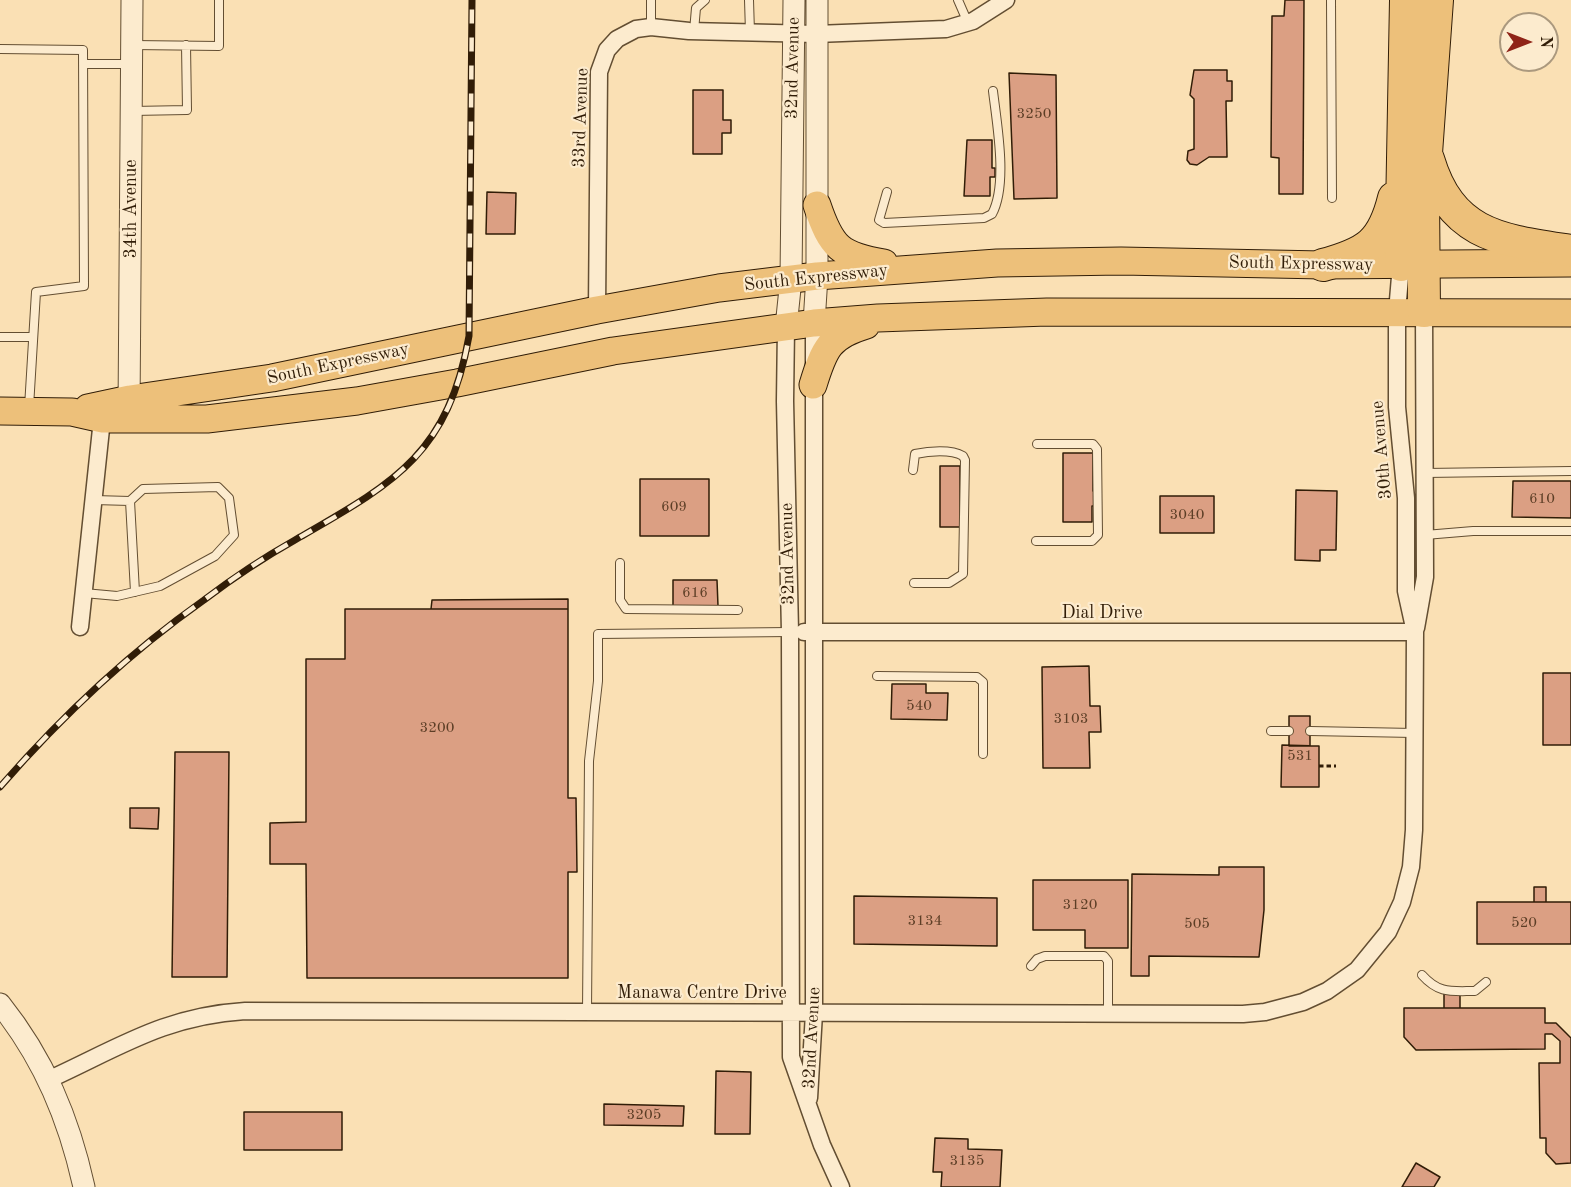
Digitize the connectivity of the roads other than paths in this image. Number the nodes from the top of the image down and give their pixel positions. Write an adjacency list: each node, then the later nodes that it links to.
1 (132, 0): 22 (street, 34th Avenue)
2 (219, 0): 20 (lane)
3 (651, 0): 15 (lane)
4 (705, 0): 13 (lane)
5 (749, 0): 17 (lane)
6 (794, 0): 18 (street, 32nd Avenue)
7 (817, 0): 19 (street, 32nd Avenue)
8 (958, 0): 14 (lane)
9 (1006, 0): 14 (street, 33rd Avenue)
10 (1331, 0): 28 (lane)
11 (1406, 0): 26 (highway)
12 (1437, 0): 26 (highway)
13 (696, 4): 16 (lane)
14 (968, 23): 19 (street, 33rd Avenue)
15 (651, 27): 16 (street, 33rd Avenue); 37 (street, 33rd Avenue)
16 (694, 31): 17 (street, 33rd Avenue)
17 (750, 32): 18 (street, 33rd Avenue)
18 (793, 32): 19 (street, 33rd Avenue); 36 (street, 32nd Avenue)
19 (816, 34): 29 (street, 32nd Avenue)
20 (186, 45): 22 (lane); 25 (lane)
21 (0, 49): 23 (lane)
22 (132, 54): 23 (lane); 25 (street, 34th Avenue)
23 (83, 64): 44 (lane)
24 (993, 91): 27 (lane)
25 (132, 111): 46 (street, 34th Avenue)
26 (1413, 145): 30 (highway); 32 (highway); 33 (highway)
27 (887, 192)
28 (1332, 198)
29 (817, 205): 34 (main road); 35 (street, 32nd Avenue)
30 (1571, 252)
31 (1571, 263): 32 (main road, South Expressway)
32 (1412, 265): 33 (main road, South Expressway); 38 (highway)
33 (1323, 266): 34 (main road, South Expressway)
34 (921, 268): 35 (main road, South Expressway)
35 (817, 276): 36 (main road, South Expressway); 41 (street, 32nd Avenue)
36 (790, 279): 37 (main road, South Expressway); 42 (street, 32nd Avenue)
37 (597, 310): 46 (main road, South Expressway)
38 (1410, 311): 39 (main road, South Expressway); 40 (main road, South Expressway); 52 (street, 30th Avenue); 66 (street, 30th Avenue)
39 (1571, 312)
40 (896, 317): 41 (main road, South Expressway); 45 (main road)
41 (814, 323): 42 (main road, South Expressway); 45 (street, 32nd Avenue)
42 (786, 327): 46 (main road, South Expressway); 64 (street, 32nd Avenue)
43 (0, 337): 44 (lane)
44 (33, 337): 48 (lane)
45 (813, 385): 65 (street, 32nd Avenue)
46 (116, 410): 48 (main road, South Expressway); 53 (street)
47 (0, 411): 48 (main road, South Expressway)
48 (28, 411)
49 (1037, 444): 57 (lane)
50 (913, 470): 59 (lane)
51 (1571, 471): 52 (lane)
52 (1425, 473): 56 (street, 30th Avenue)
53 (94, 500): 54 (lane); 61 (street)
54 (130, 501): 60 (lane); 60 (lane)
55 (1571, 531): 56 (lane)
56 (1425, 535): 66 (street, 30th Avenue)
57 (1036, 541)
58 (620, 563): 62 (lane)
59 (914, 584)
60 (135, 592): 61 (lane)
61 (84, 593): 63 (street)
62 (738, 610)
63 (80, 627)
64 (790, 632): 65 (street, Dial Drive); 78 (lane); 80 (street, 32nd Avenue)
65 (814, 632): 66 (street, Dial Drive); 81 (street, 32nd Avenue)
66 (1415, 632): 71 (street, 30th Avenue)
67 (877, 676): 72 (lane)
68 (1271, 731): 69 (lane)
69 (1290, 731)
70 (1310, 732): 71 (lane)
71 (1414, 733): 74 (street, 30th Avenue)
72 (983, 754)
73 (1031, 966): 79 (lane)
74 (1358, 970): 79 (street, Manawa Centre Drive)
75 (1422, 975): 76 (lane)
76 (1486, 982)
77 (0, 1004): 82 (street)
78 (587, 1012): 80 (street, Manawa Centre Drive); 82 (street, Manawa Centre Drive)
79 (1108, 1012): 81 (street, Manawa Centre Drive)
80 (791, 1013): 81 (street, Manawa Centre Drive); 83 (street, 32nd Avenue)
81 (814, 1013): 83 (street, 32nd Avenue)
82 (50, 1079): 84 (street)
83 (809, 1105): 85 (street, 32nd Avenue)
84 (84, 1187)
85 (841, 1187)

